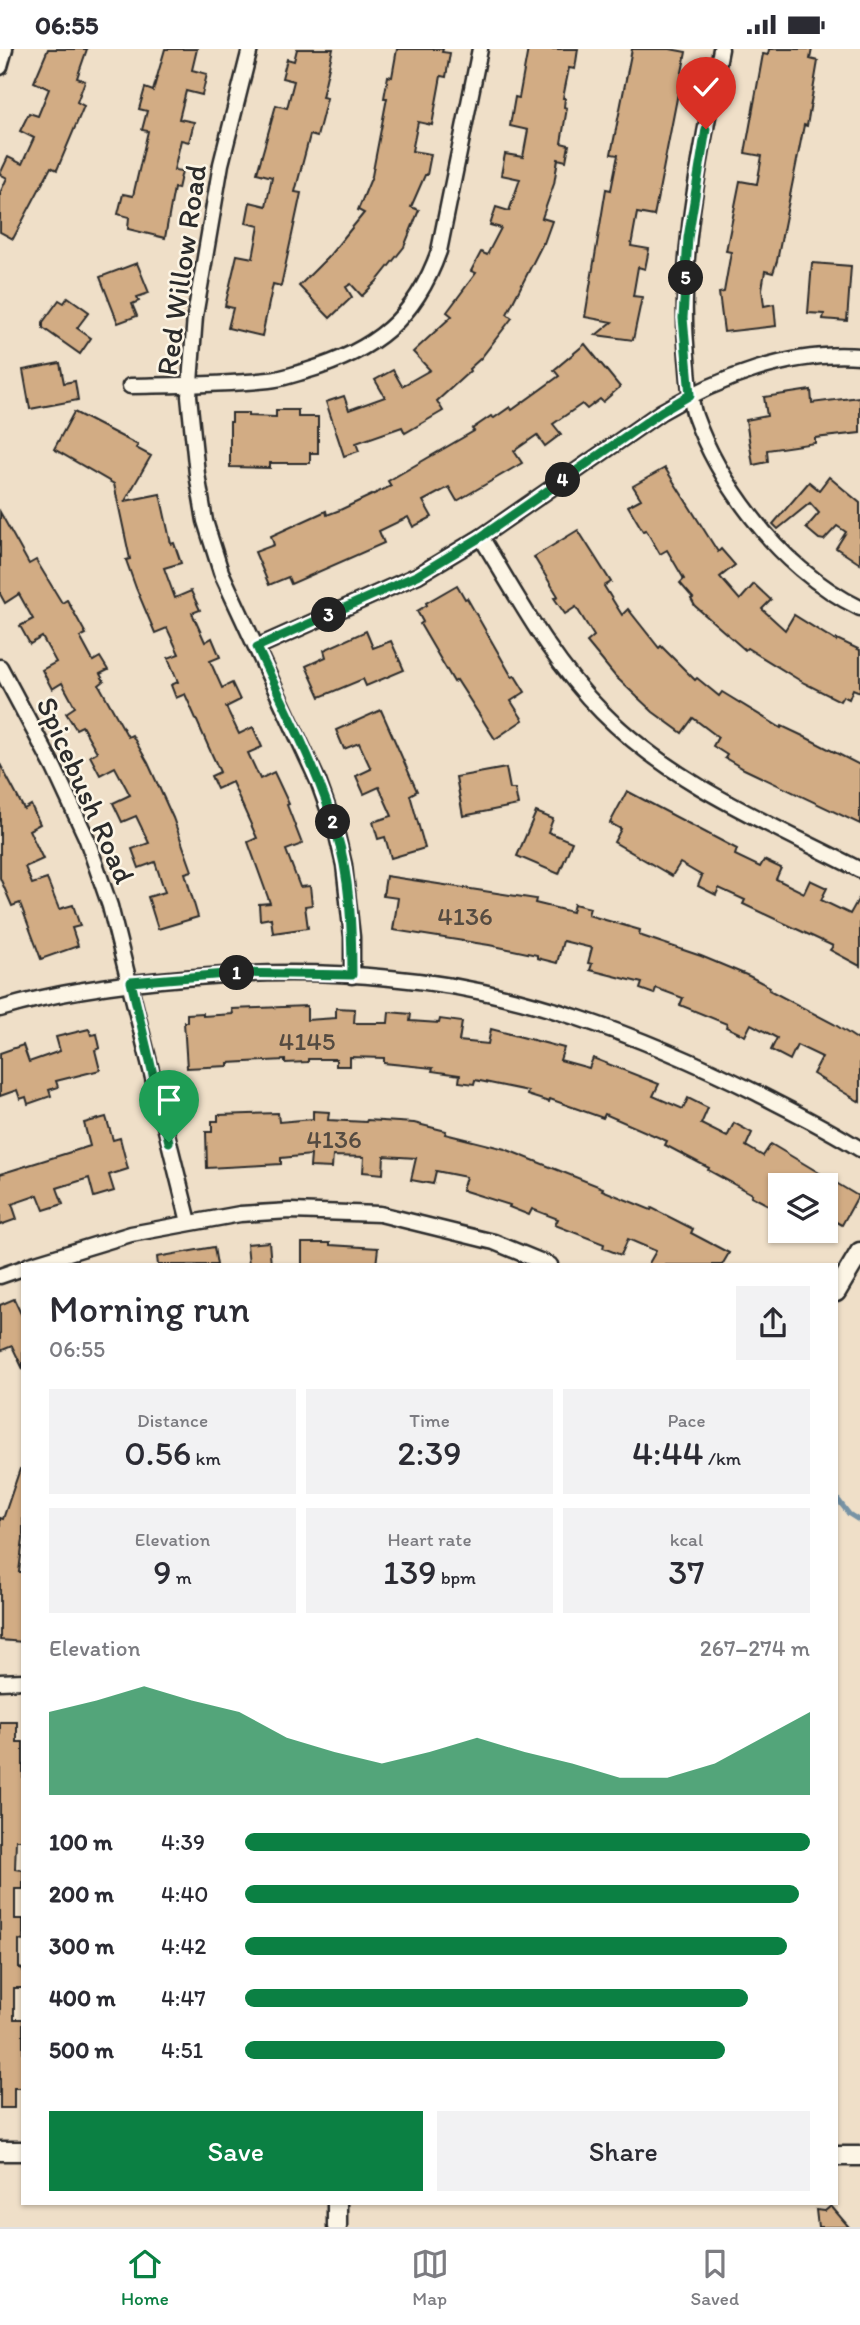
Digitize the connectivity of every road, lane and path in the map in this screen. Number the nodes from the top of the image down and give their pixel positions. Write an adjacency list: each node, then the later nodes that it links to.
1 (5, 49): 5 (street)
2 (250, 49): 7 (street, Red Willow Road)
3 (480, 49): 7 (street)
4 (721, 49): 9 (street)
5 (0, 67)
6 (860, 356): 9 (street)
7 (190, 384): 8 (street); 12 (street, Red Willow Road)
8 (130, 386)
9 (690, 395): 10 (street); 11 (street)
10 (481, 537): 12 (street); 14 (street)
11 (860, 608)
12 (257, 647): 15 (street, Red Willow Road)
13 (0, 667): 16 (street, Spicebush Road)
14 (860, 870)
15 (352, 975): 16 (street); 18 (street)
16 (131, 982): 17 (street); 19 (street, Spicebush Road)
17 (0, 1009)
18 (860, 1149)
19 (189, 1222): 21 (street); 22 (street)
20 (860, 1252): 25 (street)
21 (36, 1263)
22 (545, 1263)
23 (21, 1269): 24 (street)
24 (0, 1276)
25 (838, 1289)
26 (21, 1681): 27 (street)
27 (0, 1682)
28 (0, 2151): 29 (street)
29 (21, 2151)
30 (838, 2156): 31 (street)
31 (860, 2156)
32 (337, 2205): 33 (street)
33 (337, 2227)

